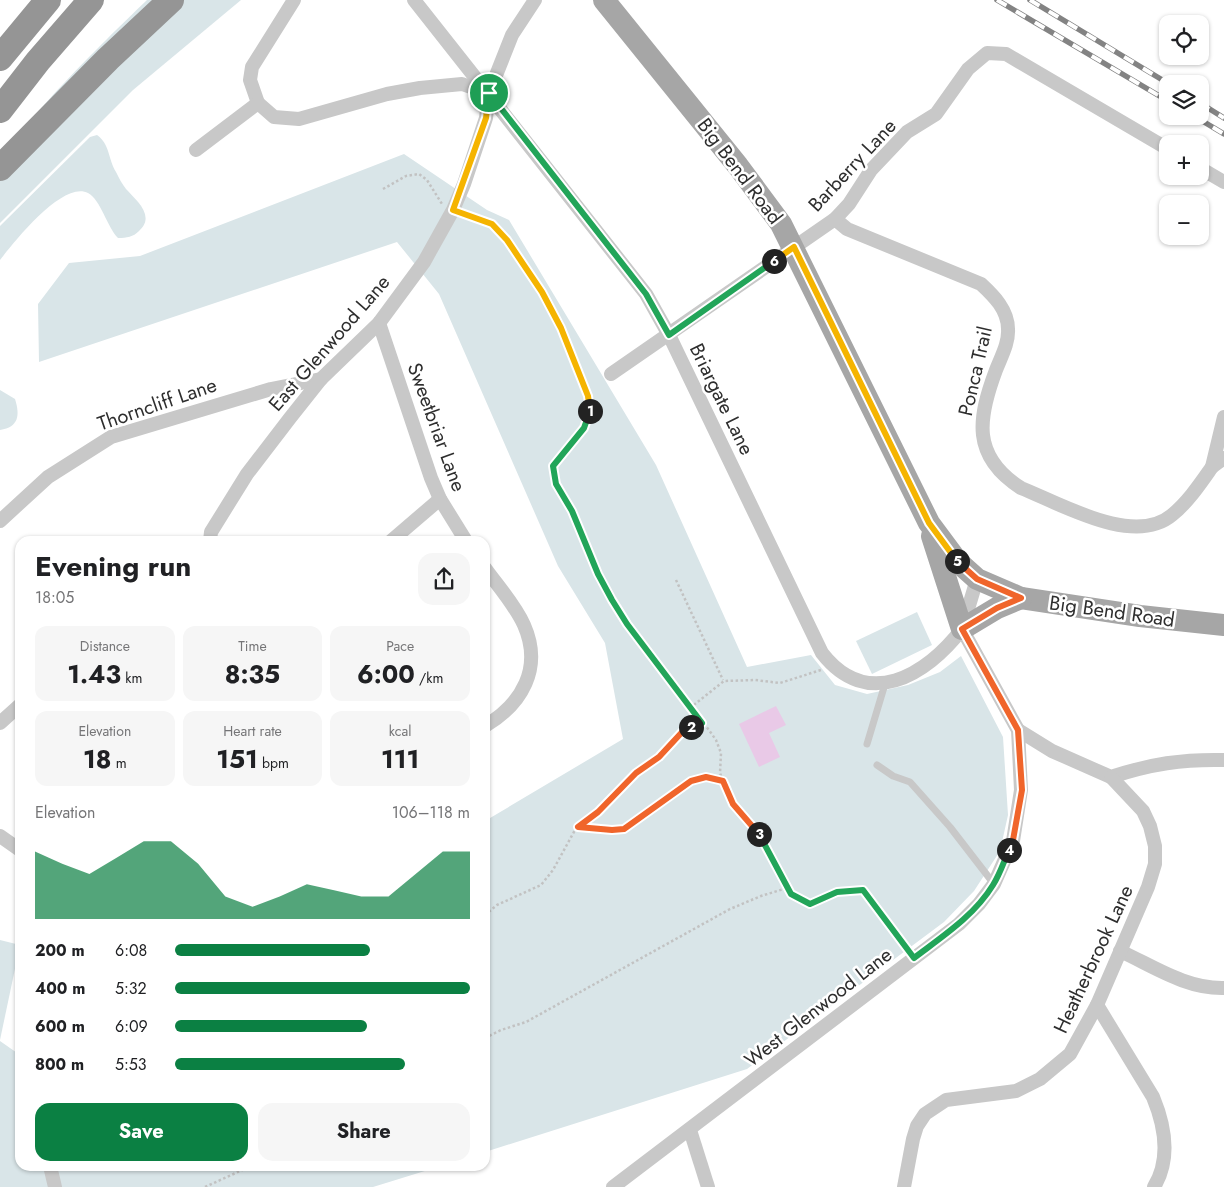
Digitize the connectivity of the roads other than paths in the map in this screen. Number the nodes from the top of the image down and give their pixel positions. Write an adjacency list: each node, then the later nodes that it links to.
1 (48, 0): 8 (highway)
2 (91, 0): 11 (highway)
3 (171, 0): 14 (highway)
4 (294, 0): 10 (street)
5 (414, 0): 9 (street, Briargate Lane)
6 (535, 0): 9 (street, East Glenwood Lane)
7 (604, 0): 18 (main road, Big Bend Road)
8 (0, 58)
9 (489, 93): 10 (street); 19 (street, East Glenwood Lane); 20 (street, Briargate Lane)
10 (258, 103): 13 (street)
11 (0, 110)
12 (1159, 144): 17 (street, Barberry Lane)
13 (196, 150)
14 (0, 168)
15 (1209, 173): 16 (street)
16 (1224, 182)
17 (835, 219): 18 (street, Barberry Lane); 25 (street, Ponca Trail)
18 (794, 247): 20 (street, Barberry Lane); 28 (main road, Big Bend Road)
19 (379, 323): 22 (street, East Glenwood Lane); 26 (street, Sweetbriar Lane)
20 (669, 335): 21 (street, Barberry Lane); 37 (street, Briargate Lane)
21 (611, 374)
22 (321, 379): 27 (street, Thorncliff Lane); 29 (street, East Glenwood Lane)
23 (1224, 417): 25 (street, Ponca Trail)
24 (1224, 458): 25 (street, Ponca Trail)
25 (1212, 467)
26 (440, 499): 30 (street); 31 (street, Sweetbriar Lane)
27 (0, 521)
28 (929, 523): 33 (main road, Big Bend Road); 36 (main road)
29 (208, 536)
30 (397, 536)
31 (463, 536)
32 (490, 575): 40 (street)
33 (977, 579): 34 (main road, Big Bend Road); 36 (street)
34 (1021, 598): 35 (main road, Big Bend Road); 36 (main road)
35 (1224, 625)
36 (962, 629): 37 (street, Briargate Lane); 41 (street, West Glenwood Lane)
37 (885, 684): 42 (lane)
38 (15, 710): 39 (street)
39 (0, 723)
40 (490, 723)
41 (1018, 730): 45 (street); 48 (street, West Glenwood Lane)
42 (867, 744)
43 (1224, 760): 45 (street)
44 (876, 765): 48 (lane)
45 (1111, 777): 50 (street, Heatherbrook Lane)
46 (0, 836): 47 (street)
47 (15, 846)
48 (994, 884): 51 (street, West Glenwood Lane)
49 (863, 890): 51 (lane)
50 (1120, 951): 52 (street); 53 (street, Heatherbrook Lane)
51 (914, 958): 54 (street, West Glenwood Lane)
52 (1224, 988)
53 (1097, 1005): 59 (street, Heatherbrook Lane); 60 (street)
54 (690, 1130): 57 (street, West Glenwood Lane); 58 (street)
55 (51, 1171): 56 (street)
56 (55, 1187)
57 (614, 1187)
58 (708, 1187)
59 (904, 1187)
60 (1154, 1187)

